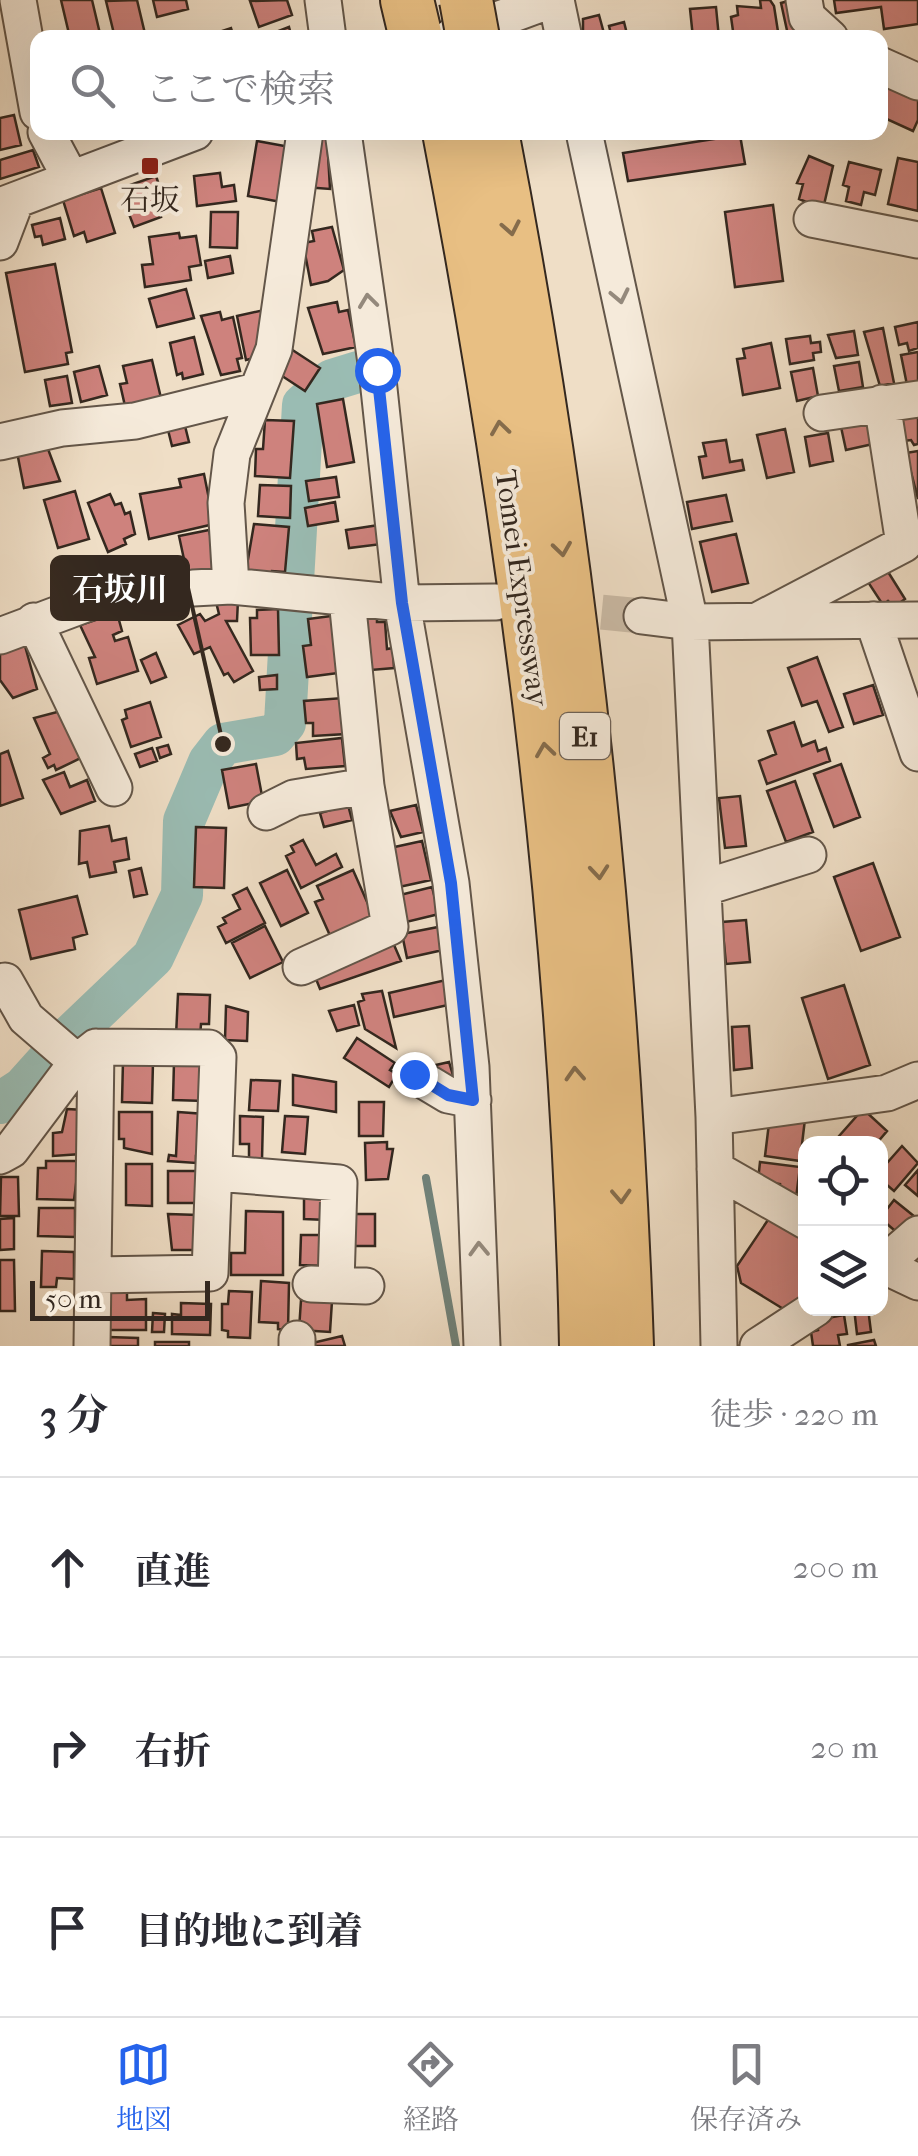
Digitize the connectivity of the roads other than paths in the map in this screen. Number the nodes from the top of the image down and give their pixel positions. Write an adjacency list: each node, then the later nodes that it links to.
1 (322, 0): 8 (street)
2 (407, 0): 9 (highway)
3 (423, 0): 10 (highway)
4 (466, 0): 11 (highway, bridge)
5 (553, 0): 12 (street); 13 (street)
6 (804, 0): 14 (street)
7 (18, 14): 16 (street)
8 (327, 30)
9 (414, 30)
10 (429, 30)
11 (472, 30)
12 (472, 30)
13 (562, 30)
14 (821, 30)
15 (888, 69): 17 (street)
16 (30, 73)
17 (918, 82)
18 (50, 140): 25 (street)
19 (173, 140): 25 (street)
20 (303, 140): 30 (street)
21 (344, 140): 41 (street, one-way to 21)
22 (454, 140): 75 (highway, Tomei Expressway / E1, one-way to 22)
23 (454, 140): 76 (highway, Tomei Expressway / E1, one-way to 76)
24 (586, 140): 47 (street, one-way to 47)
25 (70, 177): 26 (street)
26 (8, 203): 29 (street)
27 (812, 219): 28 (street)
28 (918, 240)
29 (0, 242)
30 (256, 390): 33 (street); 36 (street)
31 (918, 399): 32 (street)
32 (882, 404): 34 (street); 37 (street)
33 (196, 405): 35 (street); 36 (street)
34 (822, 413)
35 (0, 442)
36 (234, 449): 38 (street)
37 (911, 542): 44 (street)
38 (230, 586): 39 (street); 43 (street)
39 (347, 599): 41 (street); 50 (street)
40 (496, 602): 41 (street)
41 (402, 603): 60 (street)
42 (642, 616): 47 (street)
43 (34, 620): 48 (street); 51 (street)
44 (758, 620): 45 (street); 47 (street)
45 (873, 620): 46 (street); 49 (street)
46 (918, 620)
47 (690, 622): 54 (street)
48 (0, 636)
49 (918, 753)
50 (366, 786): 52 (street); 55 (street)
51 (114, 788)
52 (266, 812)
53 (808, 854): 54 (street)
54 (703, 888): 61 (street)
55 (301, 966)
56 (2, 981): 57 (street)
57 (82, 1057): 62 (street); 64 (street); 69 (street)
58 (414, 1074): 60 (street)
59 (918, 1080): 61 (street)
60 (473, 1100): 74 (street, one-way to 60)
61 (714, 1117): 63 (street)
62 (0, 1156)
63 (715, 1169): 65 (street); 77 (street)
64 (216, 1172): 69 (street); 71 (street)
65 (798, 1216)
66 (918, 1234): 67 (street)
67 (888, 1260)
68 (888, 1269): 70 (street)
69 (96, 1275): 73 (street)
70 (918, 1282)
71 (338, 1284)
72 (804, 1316): 78 (street)
73 (92, 1346)
74 (482, 1346)
75 (586, 1346)
76 (627, 1346)
77 (719, 1346)
78 (758, 1346)

